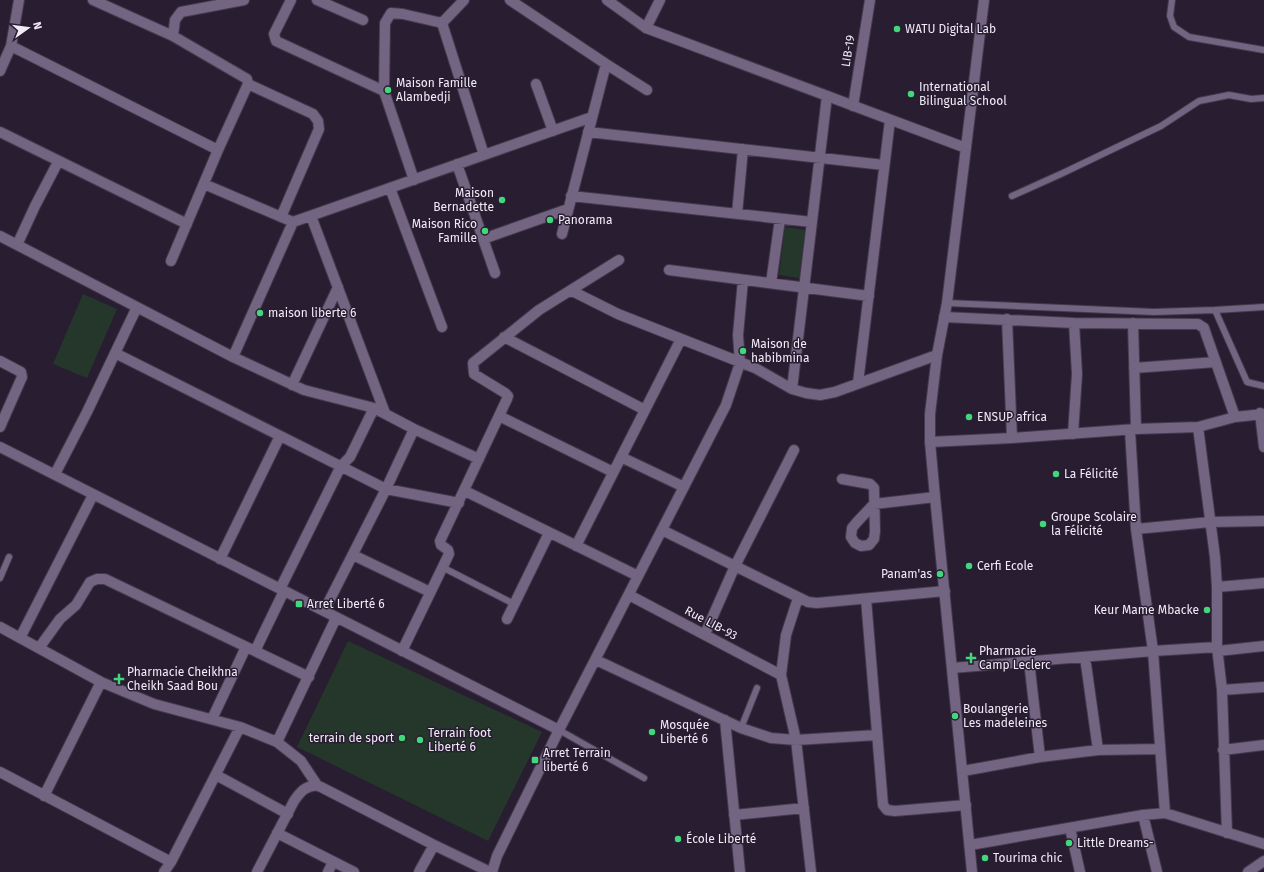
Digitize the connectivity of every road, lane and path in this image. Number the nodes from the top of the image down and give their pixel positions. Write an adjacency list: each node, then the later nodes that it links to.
1 (19, 0): 17 (street)
2 (93, 0): 16 (street)
3 (244, 0): 16 (street)
4 (291, 0): 24 (street)
5 (318, 0): 13 (street)
6 (510, 0): 19 (street)
7 (607, 0): 15 (street)
8 (660, 0): 15 (street)
9 (984, 0): 33 (street)
10 (1172, 0): 18 (lane)
11 (463, 1): 14 (street)
12 (866, 1): 27 (street, LIB-19)
13 (363, 20)
14 (442, 23): 24 (street); 36 (street)
15 (646, 28): 25 (street)
16 (173, 36): 21 (street)
17 (10, 46): 20 (street); 35 (street)
18 (1264, 50)
19 (606, 64): 23 (street); 28 (street)
20 (0, 71)
21 (248, 84): 35 (street); 49 (street)
22 (536, 84): 30 (street)
23 (647, 90)
24 (384, 91): 41 (street)
25 (827, 96): 27 (street); 37 (street)
26 (1264, 98): 45 (lane)
27 (853, 106): 29 (street)
28 (592, 117): 30 (street); 32 (street)
29 (890, 120): 33 (street); 40 (street)
30 (553, 131): 36 (street)
31 (0, 132): 38 (street)
32 (588, 132): 34 (street); 44 (street)
33 (966, 148): 68 (street)
34 (744, 149): 37 (street); 47 (street)
35 (218, 150): 42 (street)
36 (484, 155): 39 (street)
37 (820, 158): 40 (street); 52 (street)
38 (58, 162): 53 (street); 57 (street)
39 (457, 164): 41 (street); 56 (street)
40 (884, 165): 67 (street)
41 (414, 180): 43 (street)
42 (204, 184): 49 (street); 53 (street)
43 (390, 188): 48 (street); 76 (street)
44 (571, 196): 46 (street); 47 (street)
45 (1012, 196)
46 (568, 209): 54 (street); 56 (street)
47 (737, 214): 50 (street)
48 (311, 216): 51 (street); 64 (street)
49 (281, 217): 51 (street)
50 (780, 219): 52 (street); 63 (street)
51 (293, 222): 81 (street)
52 (812, 222): 65 (street)
53 (187, 224): 59 (street)
54 (562, 234)
55 (0, 236): 57 (street)
56 (483, 239): 61 (street)
57 (17, 244): 69 (street)
58 (619, 260): 66 (street)
59 (171, 261)
60 (669, 270): 62 (street)
61 (495, 274)
62 (744, 280): 63 (street); 84 (street)
63 (771, 283): 65 (street)
64 (338, 287): 87 (street); 92 (street)
65 (804, 288): 67 (street); 89 (street)
66 (572, 291): 77 (street); 78 (street)
67 (869, 296): 86 (street)
68 (947, 303): 71 (lane); 72 (street)
69 (137, 307): 79 (street); 81 (street)
70 (1264, 307): 71 (lane)
71 (1215, 310): 88 (lane)
72 (944, 317): 73 (street); 80 (street)
73 (1007, 319): 74 (street); 102 (street)
74 (1074, 323): 75 (street); 100 (street)
75 (1133, 323): 83 (street); 85 (street)
76 (442, 326)
77 (504, 337): 91 (street); 94 (street)
78 (681, 339): 84 (street); 91 (street)
79 (115, 353): 101 (street); 111 (street)
80 (937, 355): 86 (street); 103 (street)
81 (233, 357): 87 (street)
82 (0, 361): 97 (street)
83 (1216, 362): 85 (street); 95 (street)
84 (740, 363): 89 (street); 113 (street)
85 (1134, 368): 99 (street)
86 (858, 383): 89 (street)
87 (292, 385): 90 (street)
88 (1264, 386)
89 (792, 389)
90 (374, 408): 92 (street); 109 (street)
91 (645, 410): 107 (street)
92 (385, 413): 98 (street)
93 (1262, 413): 95 (street); 105 (street)
94 (499, 416): 108 (street); 110 (street)
95 (1235, 417): 96 (street)
96 (1198, 427): 99 (street); 120 (street)
97 (0, 428)
98 (414, 429): 108 (street); 114 (street)
99 (1133, 429): 100 (street); 121 (street)
100 (1073, 434): 102 (street)
101 (280, 436): 109 (street); 127 (street)
102 (1012, 438): 103 (street)
103 (930, 442): 117 (street)
104 (0, 447): 111 (street)
105 (1264, 447)
106 (794, 450): 128 (street)
107 (621, 457): 110 (street); 113 (street)
108 (479, 460): 115 (street)
109 (341, 466): 114 (street); 134 (street)
110 (614, 472): 124 (street)
111 (55, 474): 116 (street)
112 (842, 479): 117 (street)
113 (684, 486): 122 (street)
114 (386, 489): 118 (street); 125 (street)
115 (465, 491): 118 (street); 123 (street)
116 (93, 495): 127 (street); 146 (street)
117 (935, 497): 135 (street)
118 (459, 503): 129 (street)
119 (1264, 521): 120 (street)
120 (1210, 522): 121 (street); 133 (street)
121 (1136, 529): 152 (street)
122 (662, 530): 128 (street); 130 (street)
123 (549, 533): 124 (street); 140 (street)
124 (576, 546): 130 (street)
125 (353, 555): 136 (street); 141 (street)
126 (9, 557): 131 (lane)
127 (220, 559): 134 (street)
128 (735, 566): 138 (street); 145 (street)
129 (442, 567): 136 (street); 140 (lane)
130 (638, 576): 137 (street)
131 (0, 578)
132 (1264, 583): 133 (street)
133 (1217, 587): 150 (street)
134 (282, 590): 141 (street); 149 (street)
135 (945, 591): 139 (street); 156 (street)
136 (430, 592): 151 (street)
137 (629, 595): 145 (street, Rue LIB-93); 154 (street)
138 (798, 598): 139 (street); 157 (street)
139 (866, 599): 168 (street)
140 (514, 604): 143 (street)
141 (324, 611): 142 (street)
142 (336, 618): 151 (street); 158 (street)
143 (506, 620)
144 (0, 627): 146 (street)
145 (705, 634): 157 (street, Rue LIB-93)
146 (20, 638): 148 (street)
147 (1264, 646): 150 (street)
148 (39, 648): 149 (street); 159 (street)
149 (251, 649): 158 (street); 163 (street)
150 (1217, 649): 152 (street); 162 (street)
151 (402, 650): 167 (street)
152 (1153, 651): 153 (street); 172 (street)
153 (1085, 657): 155 (street); 173 (street)
154 (596, 660): 164 (street); 167 (street)
155 (1029, 661): 156 (street); 175 (street)
156 (952, 668): 176 (street)
157 (781, 675): 169 (street)
158 (309, 677): 170 (street)
159 (101, 682): 163 (street); 181 (street)
160 (1264, 686): 162 (street)
161 (757, 688): 166 (lane)
162 (1222, 690): 174 (street)
163 (212, 719): 165 (street)
164 (725, 720): 166 (street); 186 (street)
165 (240, 726): 170 (street); 178 (street)
166 (741, 728): 169 (street)
167 (559, 730): 179 (lane); 202 (street)
168 (877, 735): 169 (street); 182 (street)
169 (796, 740): 183 (street)
170 (277, 742): 180 (street)
171 (1264, 746): 174 (street)
172 (1160, 749): 173 (street); 184 (street)
173 (1098, 750): 175 (street)
174 (1223, 750): 190 (street)
175 (1040, 757): 176 (street)
176 (963, 771): 182 (street)
177 (0, 772): 181 (street)
178 (216, 775): 185 (street); 195 (street)
179 (644, 778)
180 (317, 785): 185 (street); 192 (street)
181 (44, 796): 195 (street)
182 (966, 805): 193 (street)
183 (804, 808): 186 (street); 204 (street)
184 (1165, 813): 187 (street); 190 (street)
185 (288, 814): 189 (street)
186 (734, 815): 203 (street)
187 (1143, 815): 188 (street); 207 (street)
188 (1070, 828): 193 (street); 206 (street)
189 (277, 833): 196 (street); 198 (street)
190 (1228, 833): 191 (street)
191 (1264, 844)
192 (434, 845): 201 (street); 202 (street)
193 (970, 845): 205 (street)
194 (1264, 861): 208 (street)
195 (171, 862): 197 (street)
196 (333, 862): 199 (street); 200 (street)
197 (164, 872)
198 (257, 872)
199 (328, 872)
200 (354, 872)
201 (419, 872)
202 (491, 872)
203 (740, 872)
204 (811, 872)
205 (969, 872)
206 (1080, 872)
207 (1157, 872)
208 (1248, 872)

